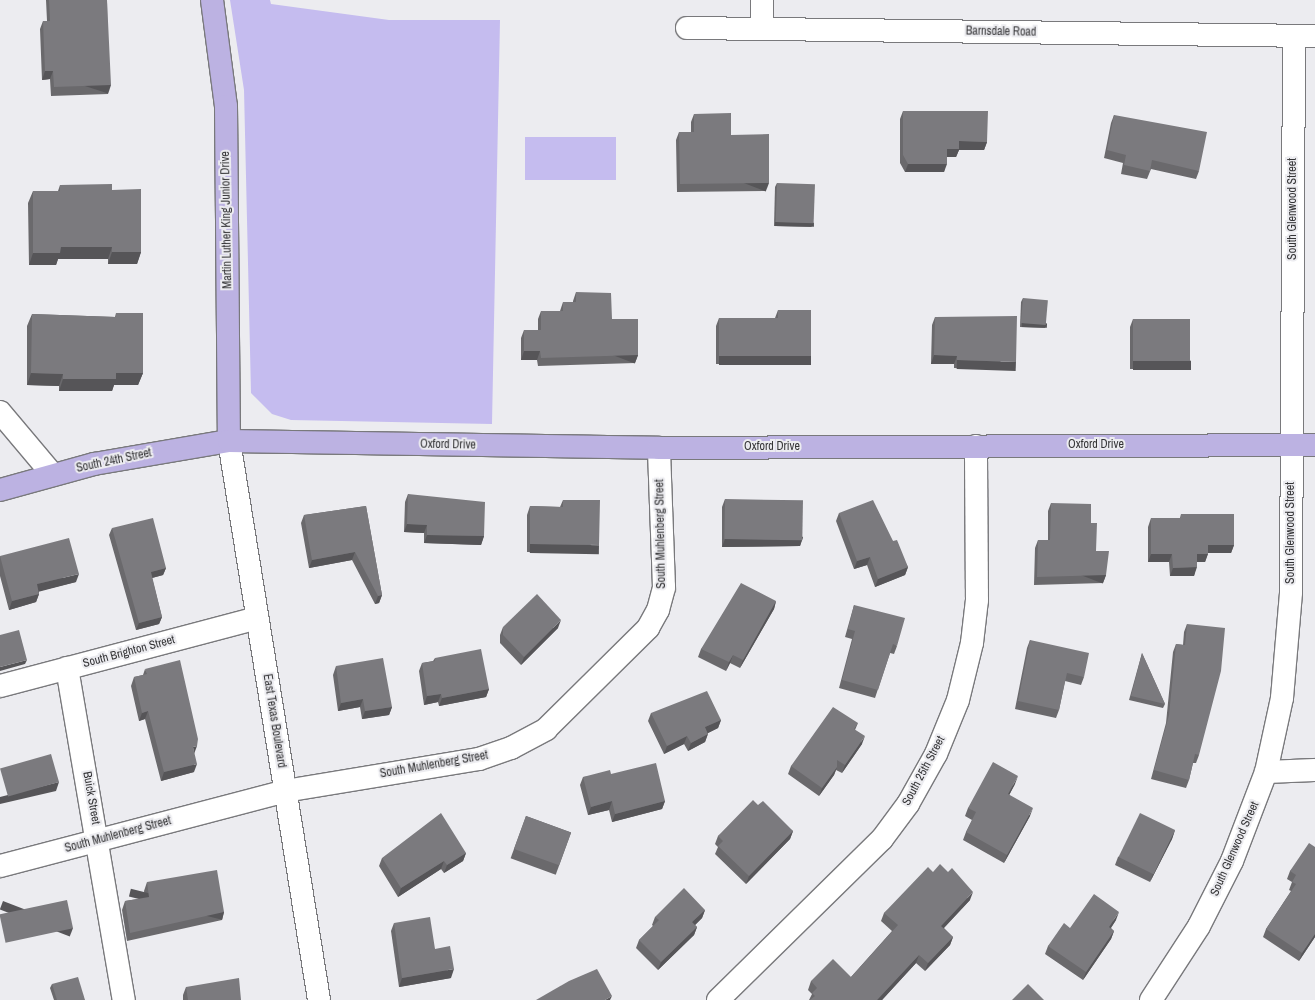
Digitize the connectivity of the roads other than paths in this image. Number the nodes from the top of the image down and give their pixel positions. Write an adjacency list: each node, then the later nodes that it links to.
1 (212, 0): 8 (main road, Martin Luther King Junior Drive)
2 (762, 0): 4 (street)
3 (687, 28): 4 (street, Barnsdale Road)
4 (762, 28): 5 (street, Barnsdale Road)
5 (1294, 36): 6 (street, Barnsdale Road); 9 (street, South Glenwood Street)
6 (1315, 36)
7 (0, 412): 13 (street)
8 (229, 441): 12 (main road, Oxford Drive); 13 (main road, South 24th Street); 15 (street, East Texas Boulevard)
9 (1291, 445): 10 (main road, Oxford Drive); 11 (main road, Oxford Drive); 19 (street, South Glenwood Street)
10 (1315, 445)
11 (976, 446): 12 (main road, Oxford Drive); 25 (street, South 25th Street)
12 (659, 448): 20 (street, South Muhlenberg Street)
13 (53, 475): 14 (main road, South 24th Street)
14 (0, 490)
15 (257, 618): 16 (street, South Brighton Street); 20 (street, East Texas Boulevard)
16 (67, 668): 17 (street, South Brighton Street); 21 (street, Buick Street)
17 (0, 686)
18 (1315, 770): 19 (street)
19 (1266, 772): 26 (street, South Glenwood Street)
20 (285, 791): 21 (street, South Muhlenberg Street); 24 (street, East Texas Boulevard)
21 (98, 841): 22 (street, South Muhlenberg Street); 23 (street, Buick Street)
22 (0, 866)
23 (124, 1000)
24 (319, 1000)
25 (718, 1000)
26 (1151, 1000)

